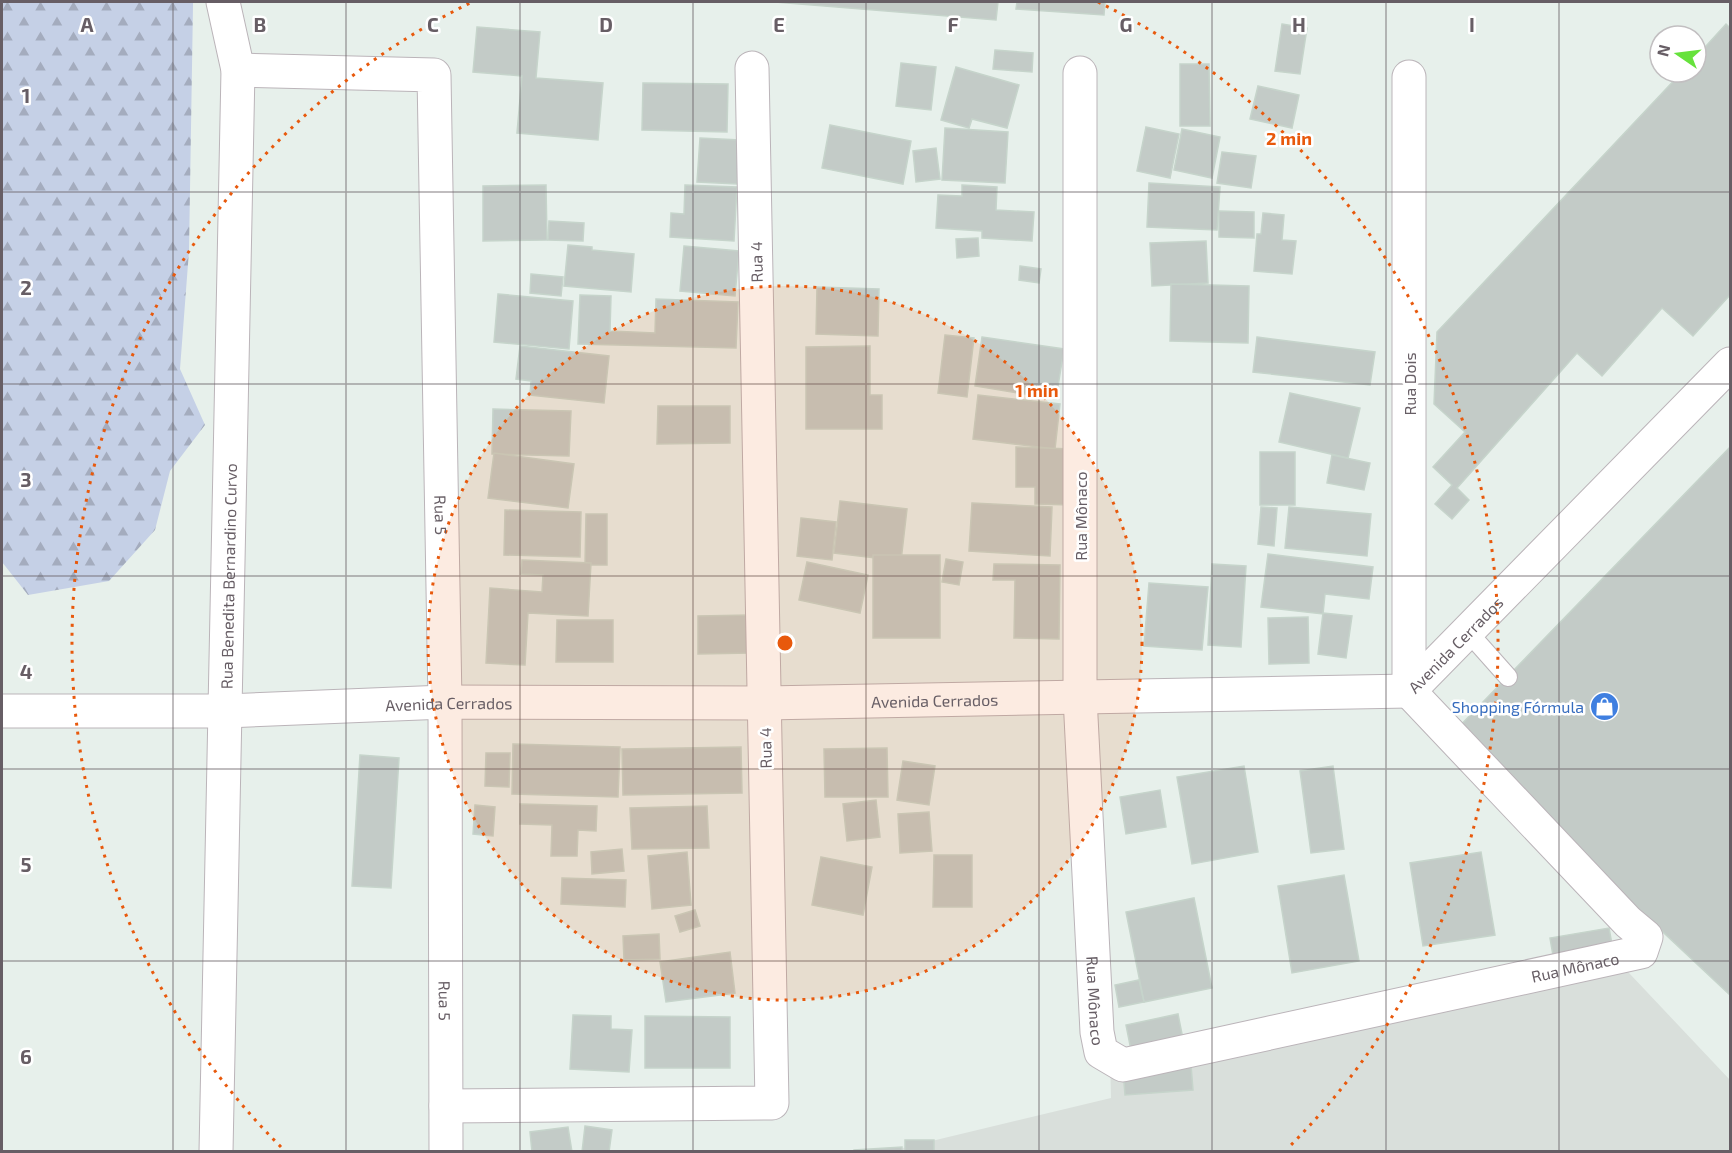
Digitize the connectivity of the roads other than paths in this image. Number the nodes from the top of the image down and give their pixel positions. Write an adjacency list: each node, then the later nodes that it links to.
1 (224, 2): 3 (street, Rua Benedita Bernardino Curvo)
2 (752, 68): 12 (street, Rua 4)
3 (238, 70): 11 (street, Rua 5); 14 (street, Rua Benedita Bernardino Curvo)
4 (1080, 74): 10 (street, Rua Mônaco)
5 (1409, 77): 9 (street, Rua Dois)
6 (1731, 364): 7 (street, Avenida Cerrados)
7 (1468, 632): 8 (lane); 9 (street, Avenida Cerrados)
8 (1508, 677)
9 (1409, 691): 10 (street, Avenida Cerrados); 10 (street, Rua Mônaco)
10 (1080, 697): 12 (street, Avenida Cerrados)
11 (445, 702): 12 (street, Avenida Cerrados); 14 (street, Avenida Cerrados); 15 (street, Rua 5)
12 (765, 703): 15 (street, Rua 4)
13 (2, 711): 14 (street, Avenida Cerrados)
14 (226, 711): 16 (street, Rua Benedita Bernardino Curvo)
15 (446, 1106): 17 (street, Rua 5)
16 (216, 1152)
17 (446, 1152)

